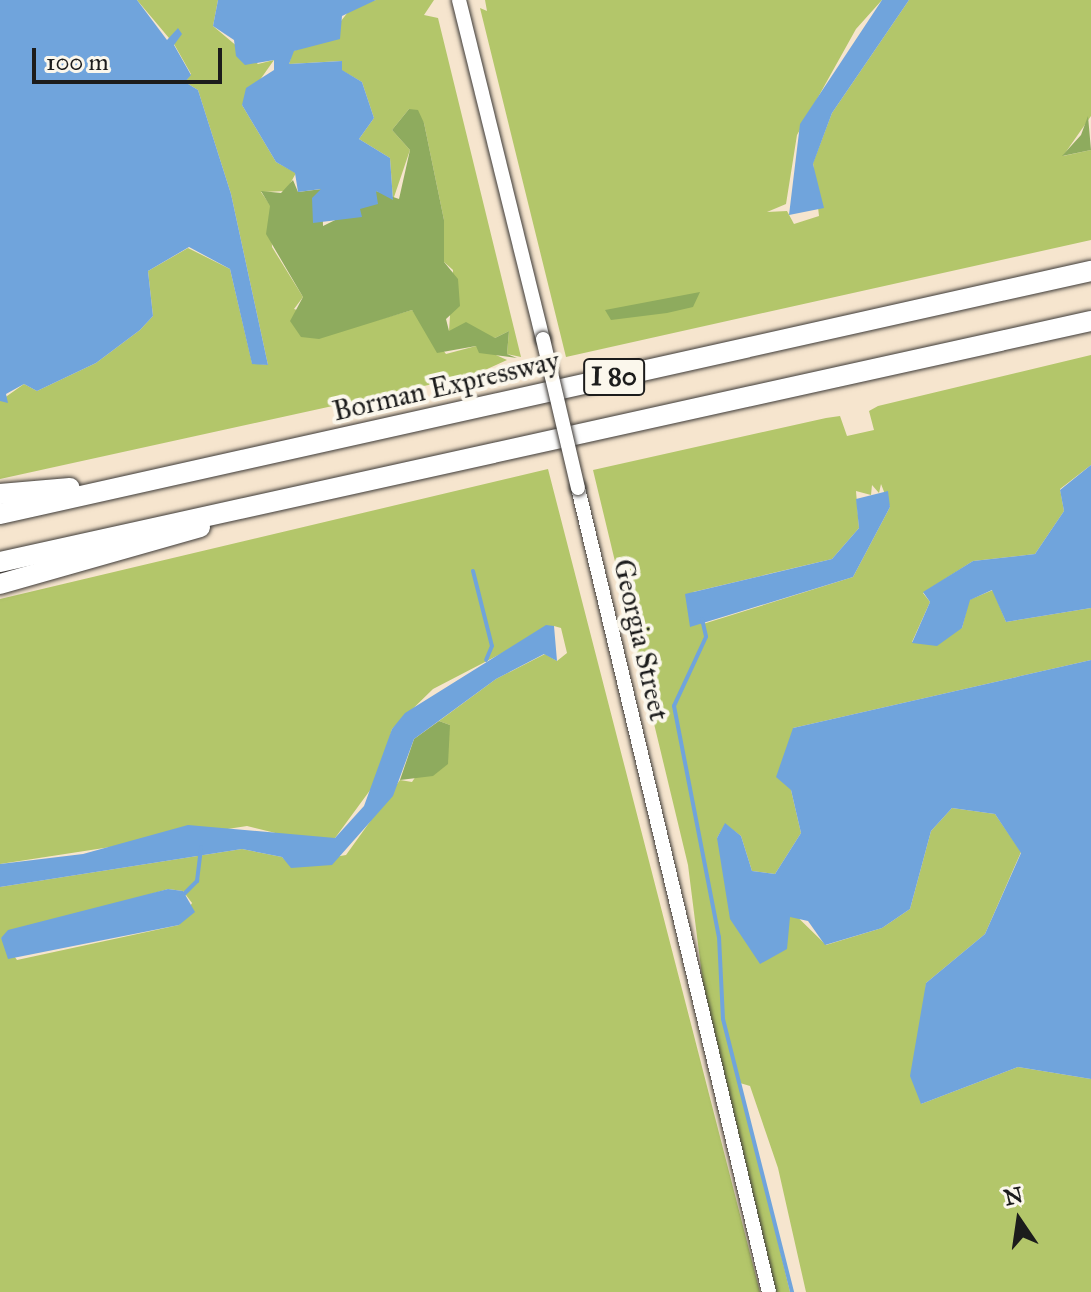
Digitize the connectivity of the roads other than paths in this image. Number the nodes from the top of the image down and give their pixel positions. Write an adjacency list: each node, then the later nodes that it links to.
1 (459, 0): 10 (street, Georgia Street, bridge)
2 (1091, 271): 4 (highway, Borman Expressway / I 80)
3 (1091, 321): 6 (highway, I 80)
4 (138, 483): 5 (highway); 7 (highway, Borman Expressway / I 80)
5 (0, 494)
6 (234, 511): 8 (highway, I 80); 9 (highway)
7 (0, 514)
8 (0, 562)
9 (0, 584)
10 (769, 1292)

